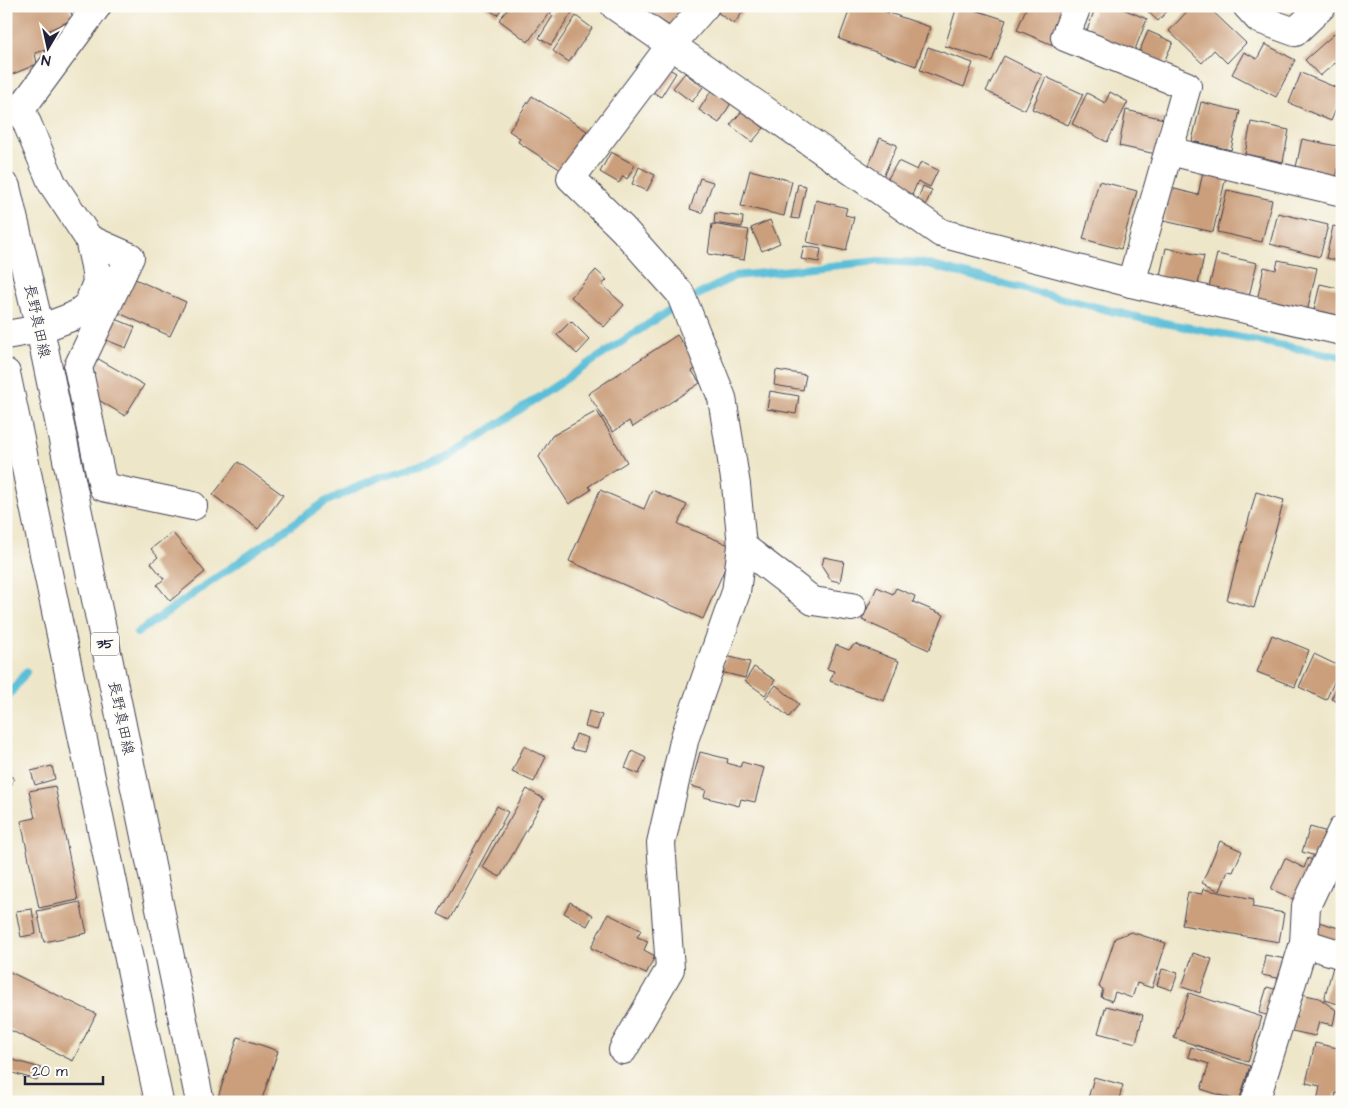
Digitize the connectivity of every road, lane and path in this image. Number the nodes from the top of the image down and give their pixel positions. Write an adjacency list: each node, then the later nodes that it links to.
1 (97, 6): 11 (street)
2 (615, 6): 7 (street)
3 (705, 6): 7 (street)
4 (1077, 6): 8 (street)
5 (1247, 6): 6 (street)
6 (1322, 6)
7 (671, 45): 12 (street); 23 (street)
8 (1169, 150): 10 (street); 12 (street)
9 (6, 188): 14 (street, 長野真田線 / 35)
10 (1342, 192)
11 (89, 239): 13 (street); 13 (street)
12 (1132, 282): 15 (street)
13 (100, 300): 14 (street); 17 (street)
14 (40, 329): 16 (street); 18 (street, 長野真田線 / 35)
15 (1342, 332)
16 (6, 335)
17 (78, 367): 18 (street); 20 (street)
18 (48, 372): 21 (street, 長野真田線 / 35)
19 (6, 373): 29 (street)
20 (103, 487): 21 (street); 22 (street)
21 (74, 492): 30 (street, 長野真田線 / 35)
22 (193, 506)
23 (742, 546): 24 (street); 28 (street)
24 (852, 607)
25 (1342, 830): 26 (street)
26 (1304, 943): 27 (street); 31 (street)
27 (1342, 954)
28 (623, 1050)
29 (159, 1102)
30 (200, 1102)
31 (1255, 1102)

